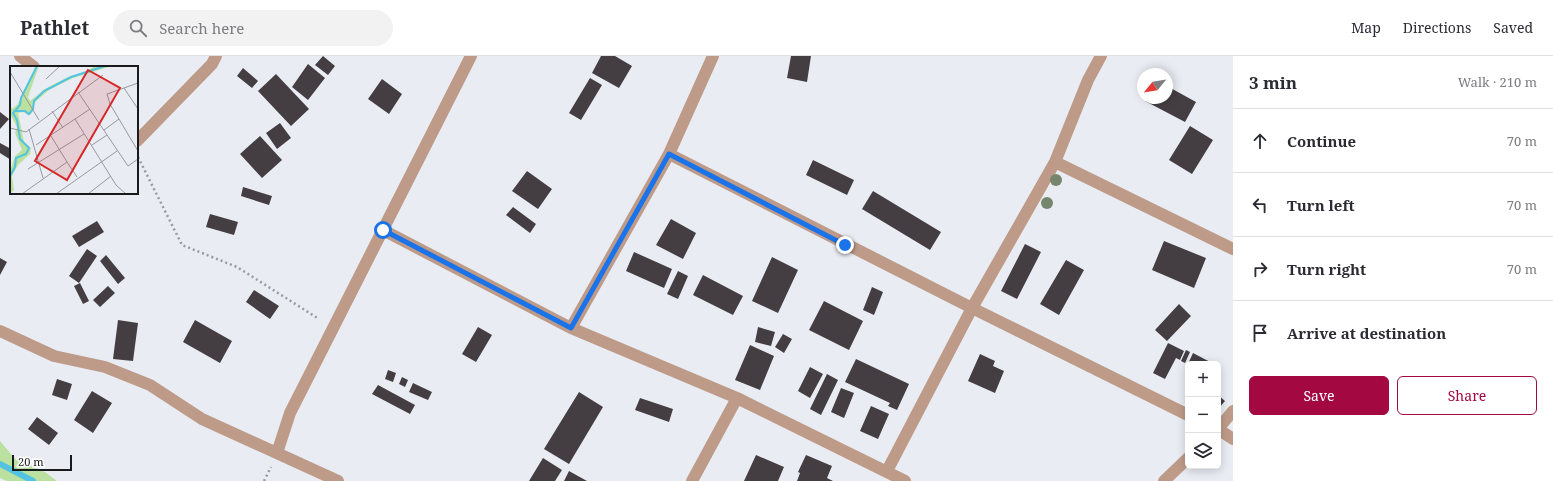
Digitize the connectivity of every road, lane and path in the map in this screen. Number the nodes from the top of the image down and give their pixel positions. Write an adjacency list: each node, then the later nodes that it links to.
1 (20, 56): 6 (street)
2 (216, 56): 7 (street)
3 (471, 56): 11 (street)
4 (713, 56): 8 (street)
5 (1101, 56): 10 (street)
6 (33, 66)
7 (138, 140)
8 (669, 154): 13 (street); 14 (street)
9 (138, 157): 15 (path)
10 (1055, 162): 12 (street); 13 (street)
11 (383, 230): 14 (street); 15 (street)
12 (1233, 249)
13 (972, 308): 19 (street); 25 (street)
14 (571, 328): 17 (street)
15 (333, 329): 23 (street)
16 (0, 331): 23 (street)
17 (737, 398): 25 (street); 27 (street)
18 (1233, 411): 20 (street)
19 (1185, 414)
20 (1221, 425)
21 (1221, 431): 22 (street)
22 (1233, 439)
23 (277, 453): 26 (street)
24 (1185, 461): 29 (street)
25 (887, 471): 28 (street)
26 (338, 481)
27 (692, 481)
28 (905, 481)
29 (1164, 481)

